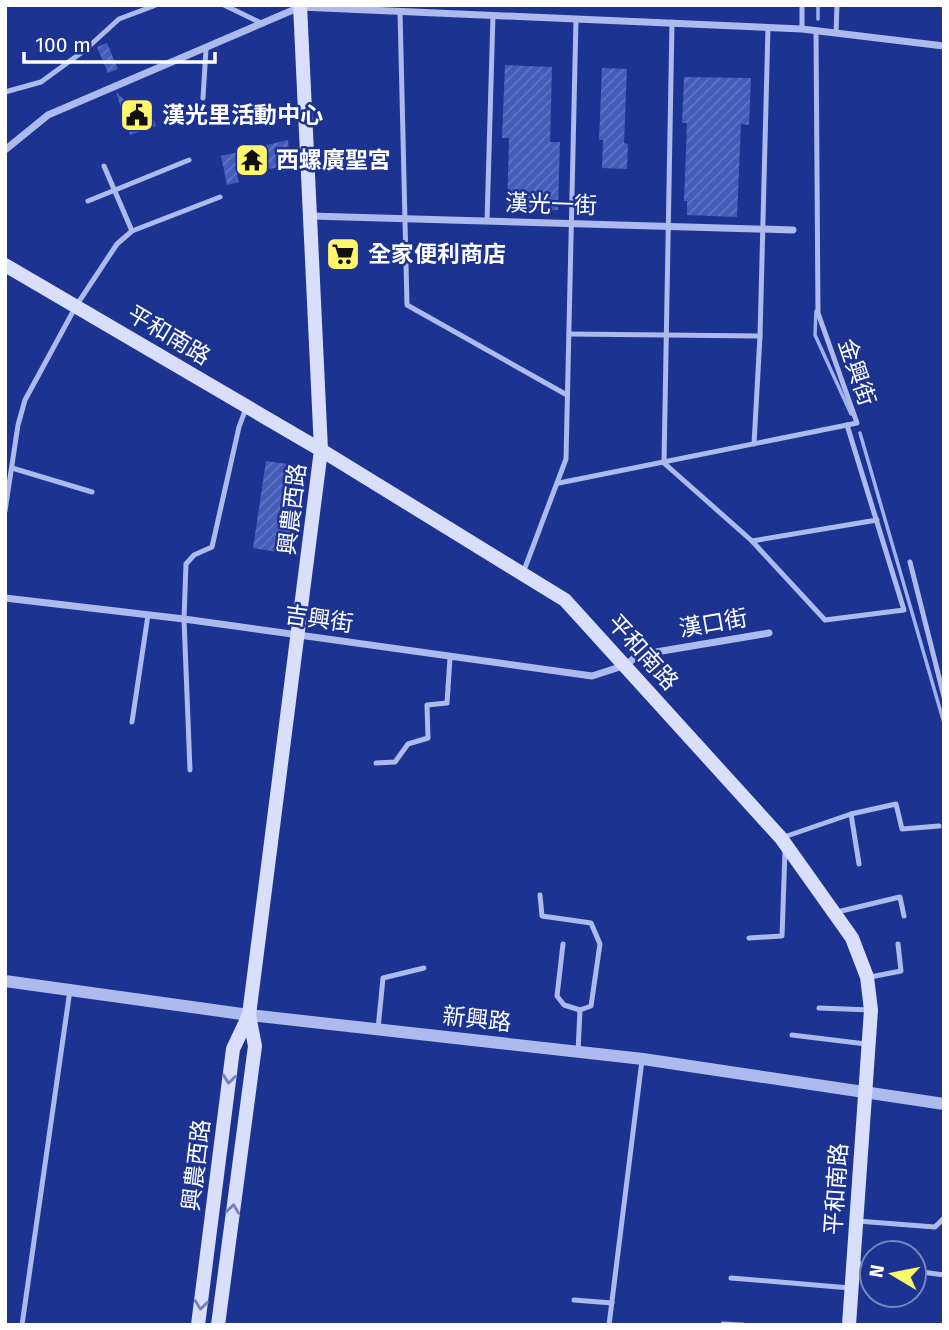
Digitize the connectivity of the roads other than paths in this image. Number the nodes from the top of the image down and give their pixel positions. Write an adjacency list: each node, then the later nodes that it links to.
1 (156, 5): 17 (lane)
2 (224, 5): 10 (lane)
3 (802, 5): 12 (lane)
4 (837, 5): 14 (lane)
5 (300, 6): 6 (street); 10 (street); 25 (main road, 興農西路)
6 (400, 11): 7 (street); 26 (lane)
7 (493, 15): 8 (street); 27 (lane)
8 (576, 19): 9 (street); 28 (lane)
9 (672, 22): 11 (street); 29 (lane)
10 (263, 24): 16 (street)
11 (768, 27): 12 (street); 30 (lane)
12 (802, 29): 13 (street)
13 (816, 30): 14 (street); 40 (lane, 金興街)
14 (836, 33): 15 (street)
15 (944, 46)
16 (206, 49): 18 (lane); 19 (street)
17 (5, 92)
18 (203, 98)
19 (5, 150)
20 (189, 160): 22 (lane)
21 (104, 166): 22 (lane)
22 (115, 191): 24 (lane); 32 (lane)
23 (220, 197): 32 (lane)
24 (88, 201)
25 (308, 216): 26 (street, 漢光一街); 42 (main road, 興農西路)
26 (407, 219): 27 (street, 漢光一街); 38 (lane)
27 (487, 221): 28 (street, 漢光一街)
28 (571, 224): 29 (street, 漢光一街); 35 (lane)
29 (667, 227): 30 (street, 漢光一街); 36 (lane)
30 (763, 229): 31 (street, 漢光一街); 37 (lane)
31 (793, 230)
32 (132, 231): 34 (lane)
33 (5, 265): 34 (main road, 平和南路)
34 (76, 306): 39 (main road, 平和南路); 44 (lane)
35 (569, 334): 36 (lane); 38 (lane)
36 (665, 334): 37 (lane); 43 (lane)
37 (760, 336): 41 (lane)
38 (567, 395): 45 (lane)
39 (246, 408): 42 (main road, 平和南路); 54 (lane)
40 (847, 425): 41 (lane, 金興街); 48 (lane)
41 (754, 444): 43 (lane, 金興街)
42 (321, 450): 51 (main road, 平和南路); 56 (main road, 興農西路)
43 (664, 463): 45 (lane, 金興街); 49 (lane)
44 (12, 468): 46 (lane); 47 (lane)
45 (559, 483): 51 (lane)
46 (92, 492)
47 (5, 511)
48 (877, 520): 49 (lane); 49 (lane)
49 (752, 541)
50 (910, 562): 59 (lane)
51 (523, 573): 58 (main road, 平和南路)
52 (5, 598): 53 (street, 吉興街)
53 (148, 615): 54 (street, 吉興街); 60 (lane)
54 (184, 619): 56 (street, 吉興街); 62 (lane)
55 (769, 633): 58 (street, 漢口街)
56 (299, 636): 57 (street, 吉興街); 80 (main road, 興農西路)
57 (450, 658): 58 (street, 吉興街); 61 (lane)
58 (625, 665): 65 (main road, 平和南路)
59 (944, 697)
60 (132, 722)
61 (376, 763)
62 (190, 770)
63 (851, 814): 64 (lane); 65 (lane); 66 (lane)
64 (939, 826)
65 (783, 842): 68 (main road, 平和南路); 70 (lane)
66 (859, 864)
67 (540, 895): 78 (lane)
68 (834, 913): 69 (lane); 74 (main road, 平和南路)
69 (904, 916)
70 (749, 938)
71 (562, 944): 78 (lane)
72 (898, 944): 74 (lane)
73 (424, 968): 81 (lane)
74 (867, 977): 79 (main road, 平和南路)
75 (5, 981): 76 (street, 新興路)
76 (70, 990): 80 (street, 新興路); 97 (lane)
77 (819, 1009): 79 (lane)
78 (580, 1010): 84 (lane)
79 (871, 1010): 83 (main road, 平和南路)
80 (249, 1015): 81 (street, 新興路); 98 (main road, 興農西路, one-way to 98); 99 (main road, 興農西路, one-way to 80)
81 (378, 1029): 84 (street, 新興路)
82 (792, 1035): 83 (lane)
83 (869, 1044): 86 (main road, 平和南路)
84 (578, 1052): 85 (street, 新興路)
85 (643, 1059): 86 (street, 新興路); 95 (lane)
86 (866, 1094): 87 (street, 新興路); 89 (main road, 平和南路)
87 (944, 1104)
88 (944, 1218): 89 (lane)
89 (856, 1221): 90 (main road, 平和南路)
90 (853, 1263): 91 (lane); 93 (main road, 平和南路)
91 (858, 1264)
92 (731, 1279): 93 (lane)
93 (852, 1288): 102 (main road, 平和南路)
94 (574, 1300): 95 (lane)
95 (612, 1303): 100 (lane)
96 (723, 1324): 101 (lane)
97 (22, 1325)
98 (198, 1325)
99 (218, 1325)
100 (609, 1325)
101 (743, 1325)
102 (849, 1325)

